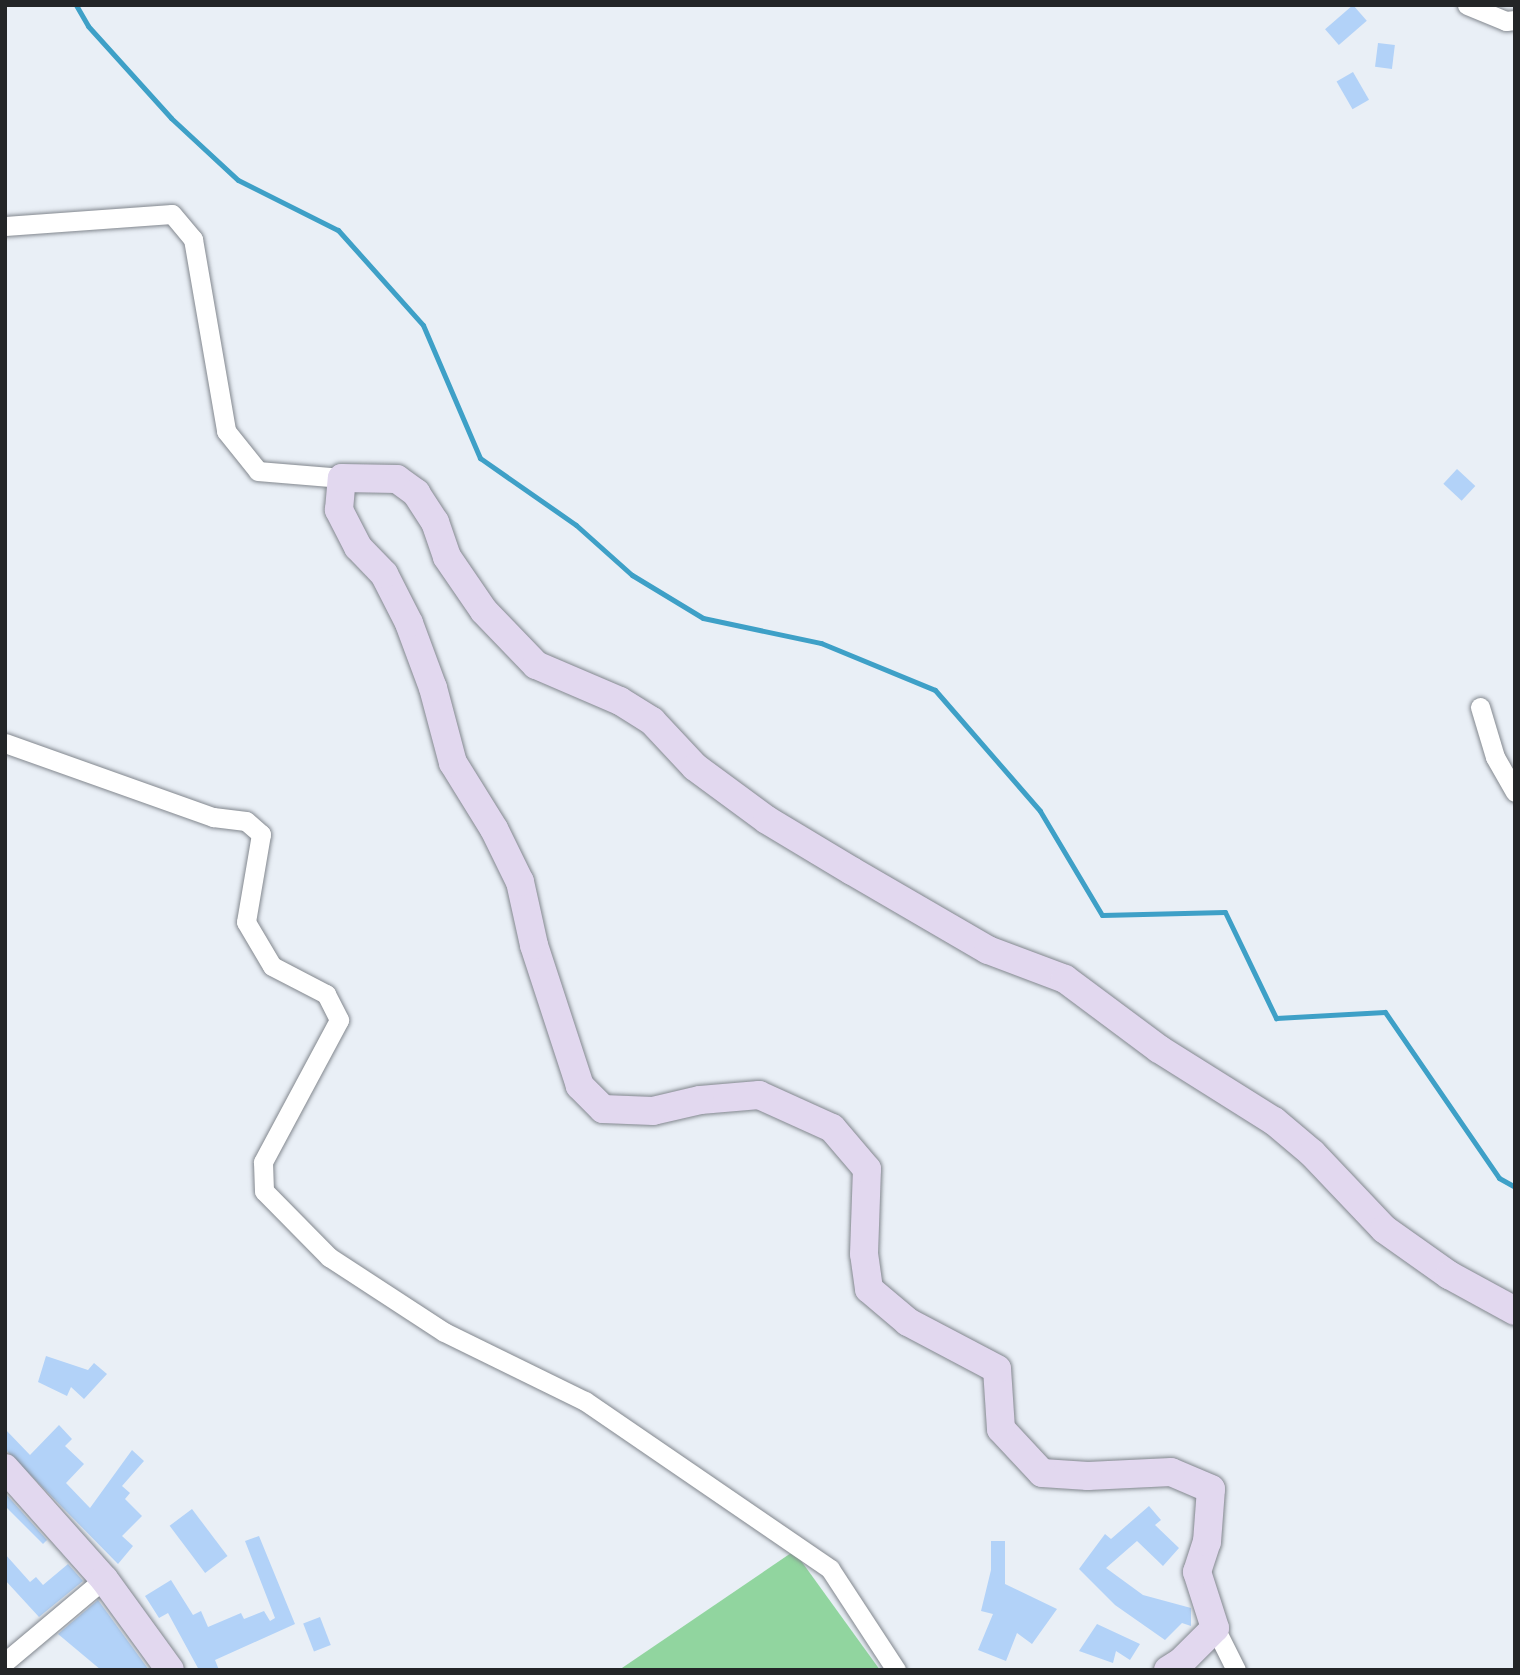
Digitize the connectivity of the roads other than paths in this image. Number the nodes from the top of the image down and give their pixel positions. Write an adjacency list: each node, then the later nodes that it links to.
1 (1467, 5): 2 (street)
2 (1515, 20)
3 (5, 226): 4 (street)
4 (342, 478): 8 (street); 11 (street)
5 (1480, 707): 7 (street)
6 (5, 743): 14 (street)
7 (1515, 792)
8 (1515, 1311)
9 (5, 1468): 10 (street)
10 (104, 1579): 12 (street); 13 (street)
11 (1215, 1628): 15 (street); 16 (street)
12 (5, 1662)
13 (170, 1670)
14 (896, 1670)
15 (1168, 1670)
16 (1236, 1670)

